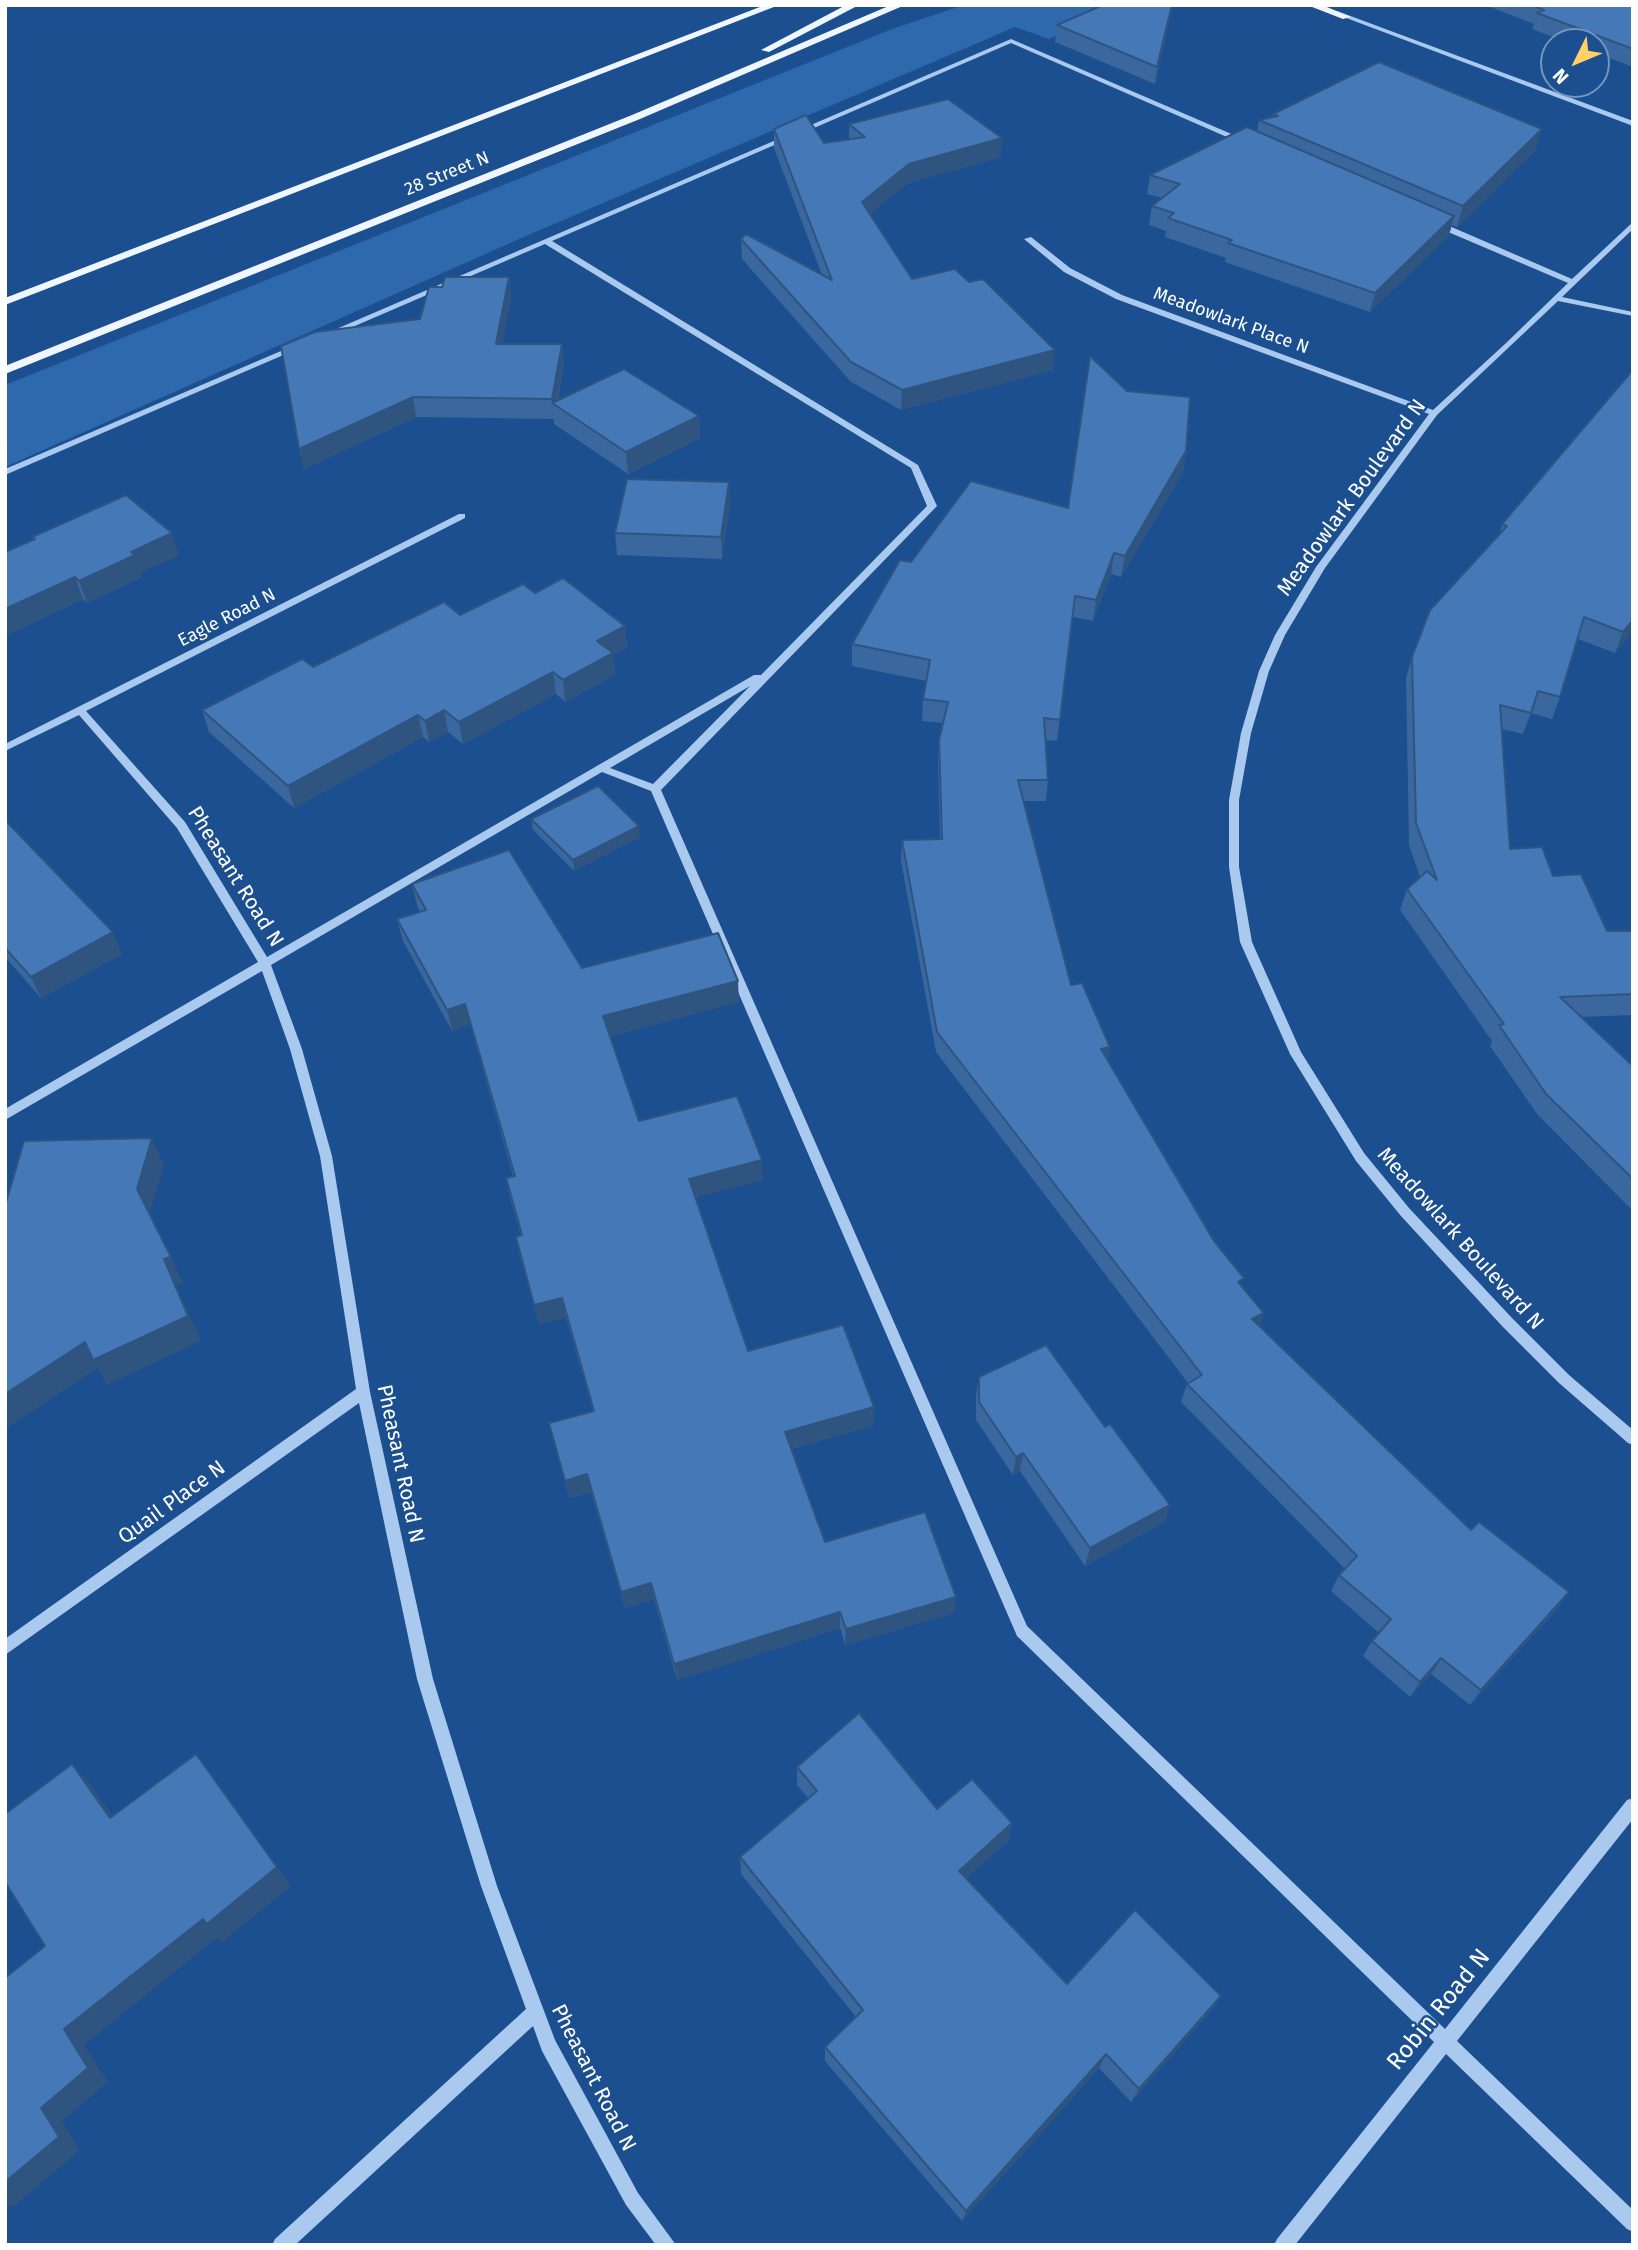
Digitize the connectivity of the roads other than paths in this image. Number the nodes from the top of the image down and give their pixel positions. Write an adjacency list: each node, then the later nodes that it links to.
1 (774, 5): 18 (main road, 28 Street N)
2 (854, 5): 9 (main road)
3 (900, 5): 7 (main road, 28 Street N)
4 (910, 5): 7 (main road)
5 (1315, 5): 8 (main road)
6 (1328, 5): 8 (main road)
7 (886, 11): 9 (main road, 28 Street N)
8 (1346, 17): 10 (street)
9 (636, 117): 22 (main road, 28 Street N)
10 (1633, 124)
11 (1256, 146): 15 (street)
12 (1421, 217): 16 (street)
13 (1633, 224): 16 (street, Meadowlark Boulevard N)
14 (1028, 239): 23 (street, Meadowlark Place N)
15 (546, 241): 20 (street); 26 (street)
16 (1574, 283): 17 (street, Meadowlark Boulevard N)
17 (1558, 299): 19 (street); 23 (street, Meadowlark Boulevard N)
18 (5, 302)
19 (1633, 314)
20 (316, 340)
21 (303, 345): 24 (street)
22 (5, 370)
23 (1434, 413): 34 (street, Meadowlark Boulevard N)
24 (5, 472)
25 (462, 516): 27 (street, Eagle Road N)
26 (774, 668): 29 (street); 30 (street)
27 (80, 710): 28 (street, Eagle Road N); 31 (street, Pheasant Road N)
28 (5, 748)
29 (601, 768): 30 (street); 31 (street)
30 (655, 789): 38 (street)
31 (265, 964): 32 (street); 33 (street, Pheasant Road N)
32 (5, 1115)
33 (363, 1392): 35 (street, Quail Place N); 37 (street, Pheasant Road N)
34 (1633, 1439)
35 (5, 1648)
36 (1633, 1806): 38 (street, Robin Road N)
37 (536, 2012): 40 (street); 41 (street, Pheasant Road N)
38 (1444, 2042): 39 (lane); 42 (street, Robin Road N)
39 (1633, 2223)
40 (281, 2245)
41 (667, 2245)
42 (1283, 2245)

